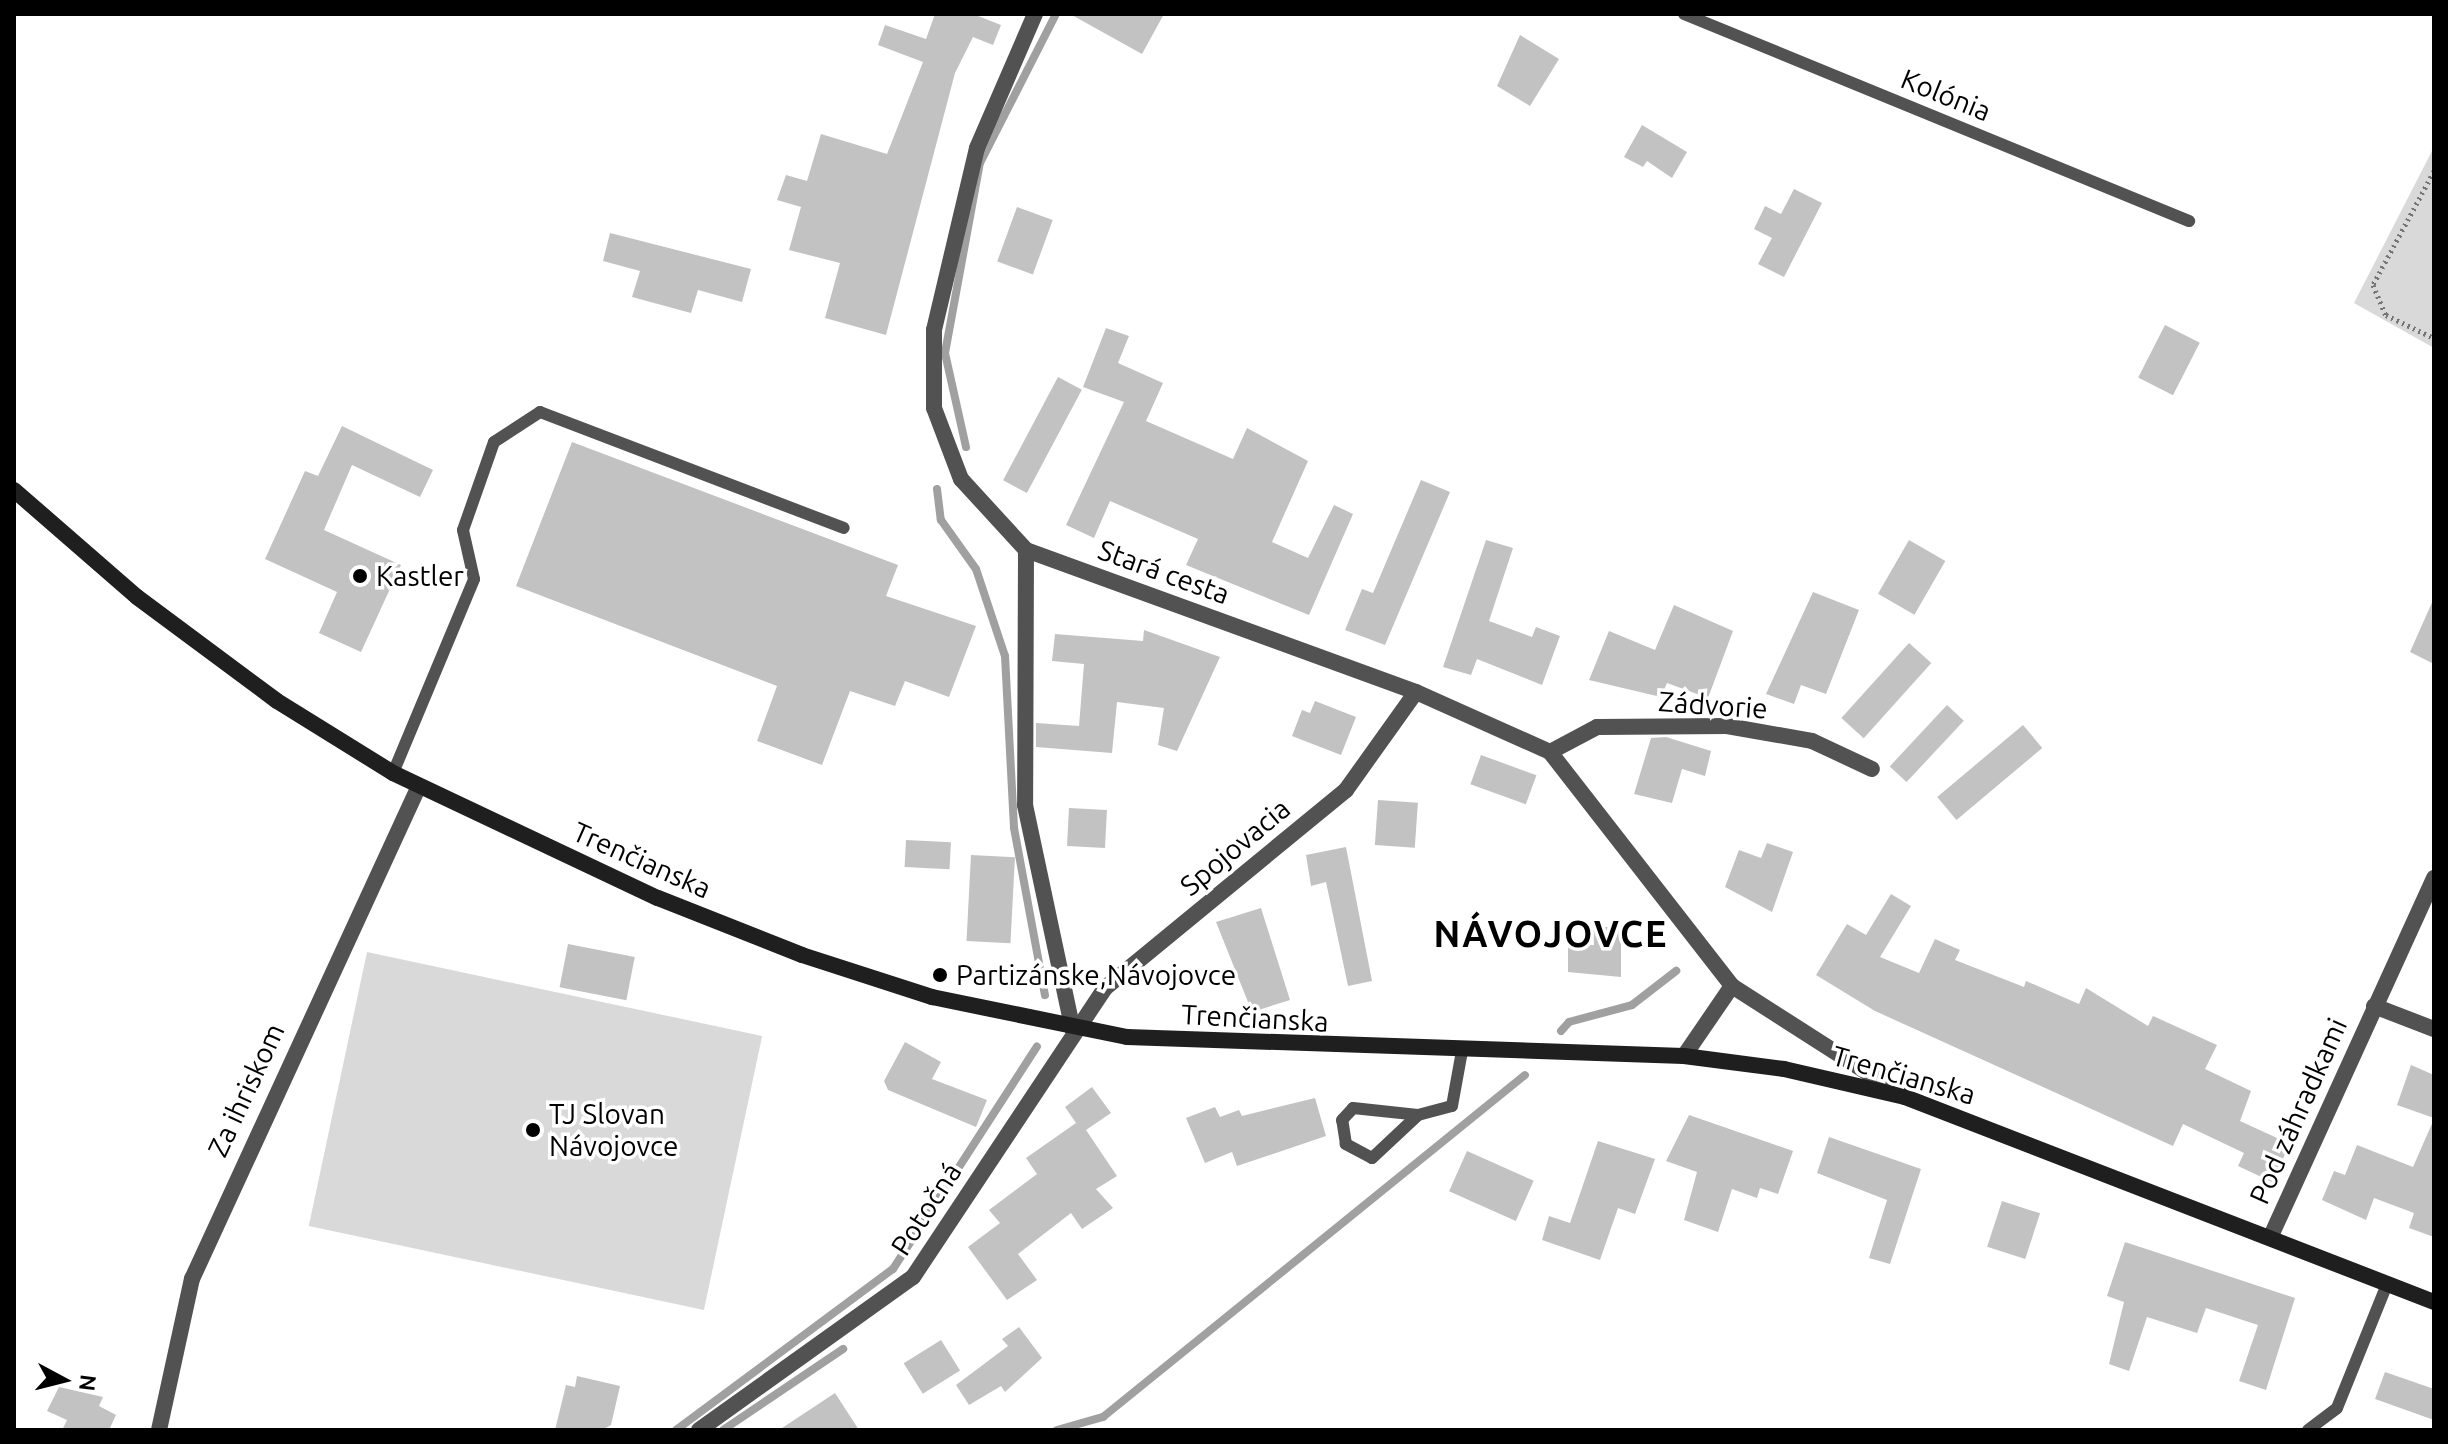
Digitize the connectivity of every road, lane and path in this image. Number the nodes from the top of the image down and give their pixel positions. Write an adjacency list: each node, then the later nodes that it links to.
1 (1035, 14): 8 (street, Stará cesta)
2 (1684, 14): 4 (lane, Kolónia)
3 (2434, 171): 5 (path)
4 (2189, 221)
5 (2434, 338)
6 (14, 490): 12 (main road, Trenčianska)
7 (844, 528): 12 (lane)
8 (1026, 550): 9 (street, Stará cesta); 18 (street)
9 (1416, 692): 10 (street, Stará cesta); 18 (street, Spojovacia)
10 (1550, 752): 11 (street, Zádvorie); 15 (street, Stará cesta)
11 (1872, 769)
12 (393, 773): 13 (main road, Trenčianska)
13 (419, 786): 18 (main road, Trenčianska); 26 (street, Za ihriskom)
14 (2434, 878): 16 (street, Pod záhradkami)
15 (1732, 986): 20 (street); 21 (street, Stará cesta)
16 (2374, 1006): 17 (street, Pod záhradkami); 23 (street, Pod záhradkami)
17 (2434, 1029)
18 (1073, 1030): 19 (main road, Trenčianska); 27 (street, Potočná)
19 (1462, 1051): 20 (main road, Trenčianska); 22 (lane)
20 (1684, 1056): 21 (main road, Trenčianska)
21 (1905, 1097): 23 (main road, Trenčianska)
22 (1418, 1115): 22 (lane)
23 (2270, 1238): 24 (main road, Trenčianska)
24 (2387, 1284): 25 (main road, Trenčianska); 28 (lane)
25 (2434, 1302)
26 (159, 1430)
27 (699, 1430)
28 (2308, 1430)

